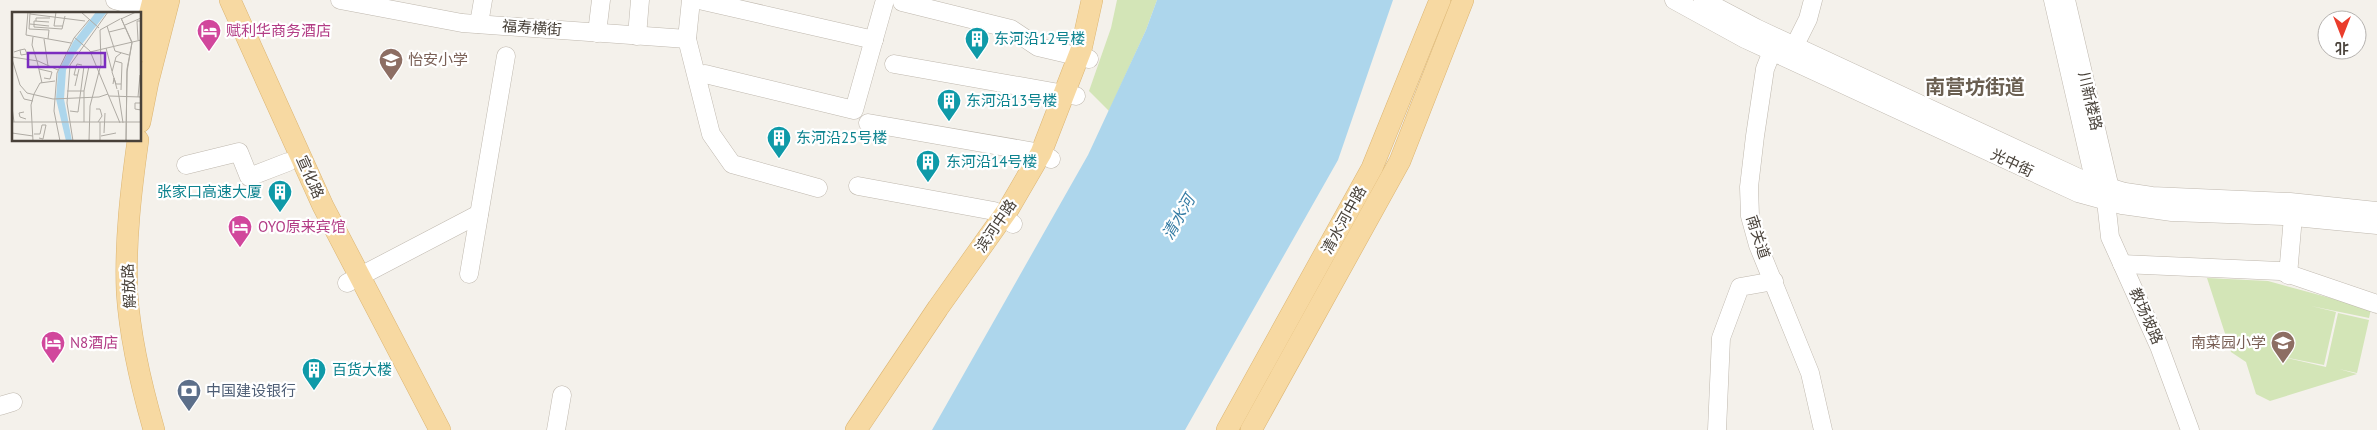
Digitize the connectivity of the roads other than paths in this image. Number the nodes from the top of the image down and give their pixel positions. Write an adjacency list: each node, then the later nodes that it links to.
1 (116, 0): 19 (street); 20 (street)
2 (340, 0): 21 (street, 福寿横街)
3 (483, 0): 21 (street)
4 (601, 0): 22 (street)
5 (640, 0): 23 (street)
6 (691, 0): 24 (street)
7 (699, 0): 25 (street)
8 (1092, 0): 30 (main road, 滨河中路)
9 (1104, 0): 30 (main road, 滨河中路)
10 (1440, 0): 64 (main road, 清水河中路)
11 (1463, 0): 65 (main road, 清水河中路)
12 (1674, 0): 26 (street, 光中街)
13 (1703, 0): 26 (street, 光中街)
14 (1813, 0): 28 (street)
15 (2052, 0): 44 (street, 川新楼路)
16 (2066, 0): 44 (street, 川新楼路)
17 (220, 1): 39 (main road, 宣化路); 41 (main road, 宣化路)
18 (895, 1): 25 (street); 30 (street)
19 (163, 4): 27 (main road); 34 (main road)
20 (121, 12)
21 (478, 24): 22 (street, 福寿横街)
22 (597, 33): 23 (street, 福寿横街)
23 (636, 36): 24 (street, 福寿横街)
24 (687, 39): 43 (street)
25 (874, 40): 32 (street)
26 (1774, 45): 28 (street, 光中街); 54 (street, 南关道)
27 (141, 49)
28 (1791, 52): 44 (street, 光中街)
29 (506, 56): 47 (street)
30 (1084, 57): 33 (main road, 滨河中路)
31 (894, 64): 33 (street)
32 (705, 74)
33 (1071, 95): 38 (main road, 滨河中路)
34 (141, 117)
35 (868, 123): 38 (street)
36 (124, 141): 57 (main road, 解放路)
37 (138, 141): 58 (main road, 解放路)
38 (1046, 156): 48 (main road, 滨河中路)
39 (288, 162): 40 (street); 41 (main road, 宣化路)
40 (186, 165)
41 (303, 180): 53 (main road, 宣化路)
42 (858, 186): 48 (street)
43 (818, 188)
44 (2104, 195): 45 (street, 光中街); 50 (street, 教场坡路)
45 (2294, 209): 46 (street, 光中街); 49 (street, 光中街); 52 (street)
46 (2377, 211)
47 (479, 214): 51 (street); 53 (street)
48 (1008, 221): 62 (main road, 滨河中路); 63 (main road, 滨河中路)
49 (2377, 225)
50 (2122, 264): 52 (street); 68 (street, 教场坡路)
51 (469, 274)
52 (2288, 274): 55 (street)
53 (353, 280): 59 (main road, 宣化路); 60 (main road, 宣化路)
54 (1774, 281): 66 (street); 67 (street, 南关道)
55 (2377, 304)
56 (562, 396): 61 (street)
57 (138, 430)
58 (154, 430)
59 (425, 430)
60 (440, 430)
61 (556, 430)
62 (856, 430)
63 (871, 430)
64 (1227, 430)
65 (1251, 430)
66 (1717, 430)
67 (1823, 430)
68 (2190, 430)

